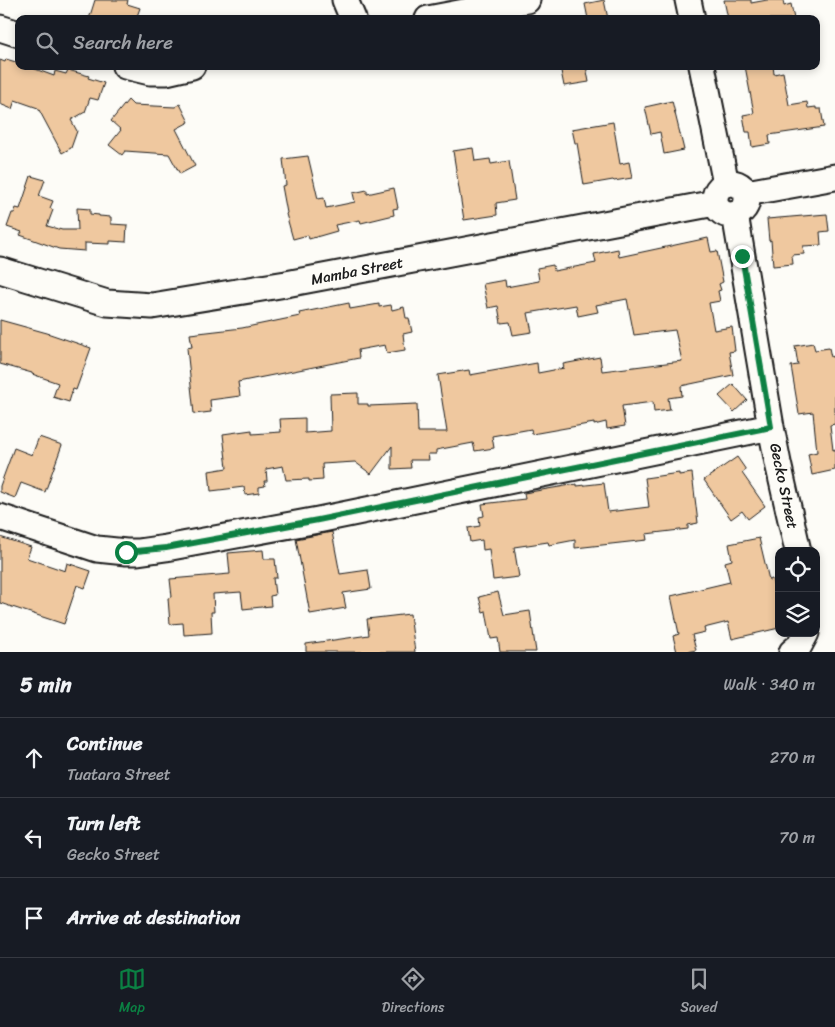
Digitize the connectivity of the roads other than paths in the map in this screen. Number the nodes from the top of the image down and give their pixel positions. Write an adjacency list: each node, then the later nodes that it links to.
1 (345, 0): 4 (street)
2 (527, 0): 5 (street)
3 (688, 0): 6 (street)
4 (351, 15)
5 (449, 15)
6 (691, 15)
7 (0, 28): 8 (street)
8 (15, 33)
9 (142, 70): 10 (street)
10 (175, 70)
11 (703, 70): 13 (street, Gecko Street)
12 (835, 177): 13 (street, Mamba Street)
13 (731, 198): 14 (street, Mamba Street); 15 (street, Gecko Street)
14 (0, 270)
15 (771, 427): 16 (street); 17 (street, Gecko Street)
16 (0, 516)
17 (797, 547)
18 (804, 637): 19 (street)
19 (792, 652)

